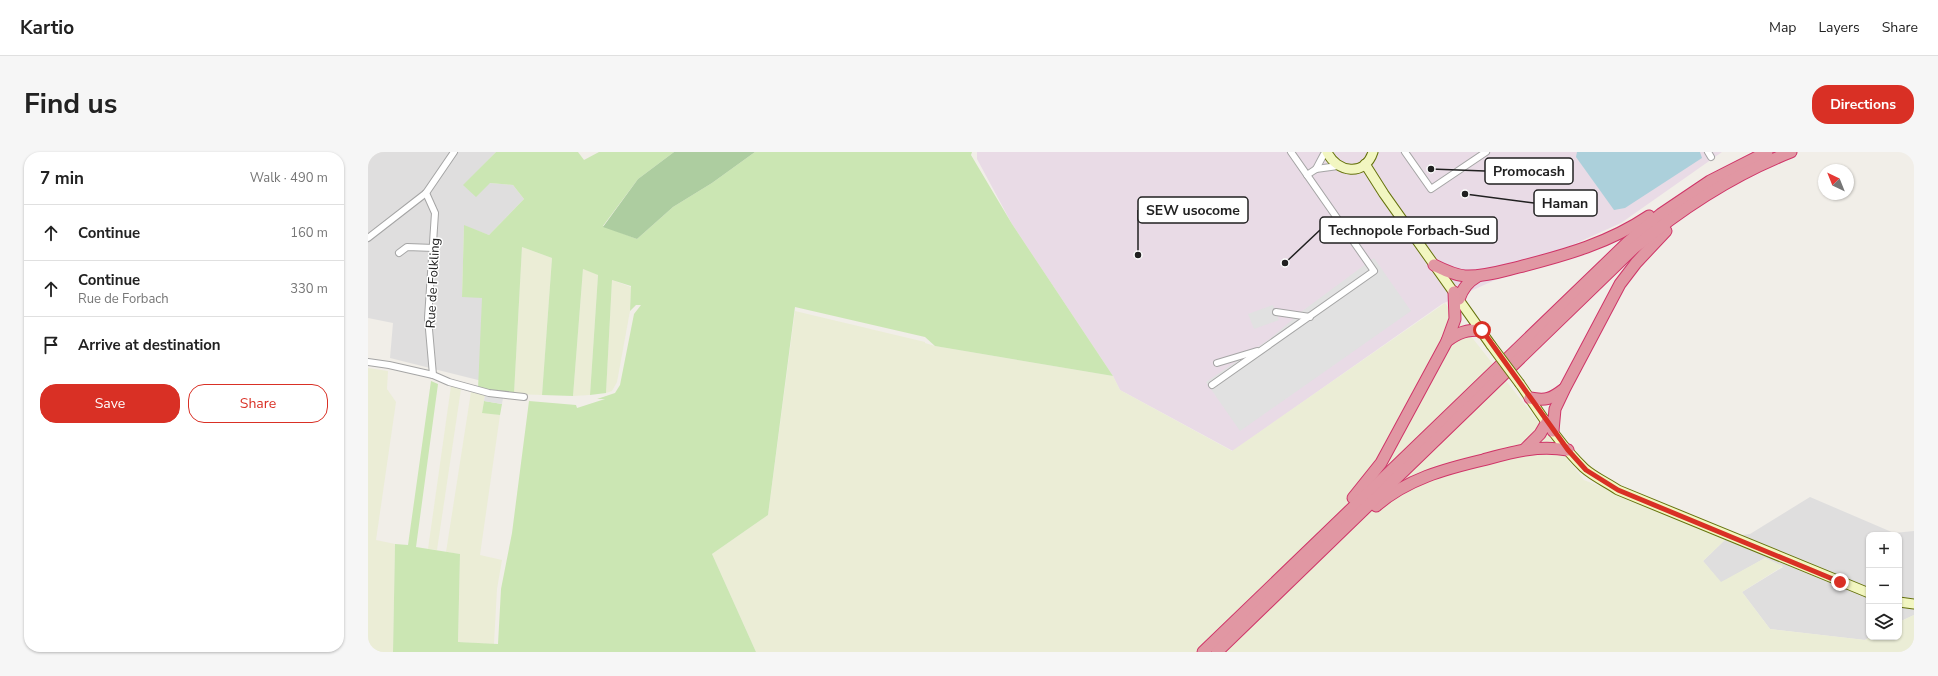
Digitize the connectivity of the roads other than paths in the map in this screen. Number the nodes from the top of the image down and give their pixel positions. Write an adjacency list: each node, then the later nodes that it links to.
1 (454, 152): 15 (street)
2 (1291, 152): 13 (street)
3 (1326, 152): 11 (main road); 12 (street)
4 (1373, 152): 10 (main road)
5 (1405, 152): 9 (street)
6 (1486, 152): 9 (street)
7 (1767, 152): 14 (highway)
8 (1791, 152): 14 (highway)
9 (1478, 154)
10 (1365, 164): 11 (main road); 19 (main road)
11 (1338, 166): 12 (street)
12 (1316, 169): 13 (street)
13 (1308, 175): 23 (street)
14 (1713, 184): 20 (highway); 31 (highway); 37 (highway); 38 (highway)
15 (426, 193): 16 (street); 17 (street, Rue de Folkling)
16 (368, 238)
17 (434, 248): 18 (street); 29 (street, Rue de Folkling)
18 (399, 253)
19 (1434, 264): 20 (highway); 21 (main road)
20 (1479, 276): 21 (highway)
21 (1457, 296): 24 (main road); 25 (highway)
22 (1276, 312): 23 (street)
23 (1310, 317): 26 (street)
24 (1482, 330): 25 (highway); 33 (main road, bridge)
25 (1447, 341): 38 (highway)
26 (1264, 349): 28 (street); 30 (street)
27 (368, 362): 29 (street)
28 (1217, 363)
29 (433, 375): 32 (street)
30 (1212, 385)
31 (1565, 388): 33 (highway); 34 (highway)
32 (524, 397)
33 (1530, 398): 34 (main road)
34 (1550, 427): 35 (highway); 36 (main road)
35 (1525, 449): 36 (highway); 37 (highway)
36 (1568, 450): 39 (main road)
37 (1333, 539): 43 (highway)
38 (1296, 563): 42 (highway)
39 (1866, 592)
40 (1902, 602): 41 (main road)
41 (1914, 604)
42 (1204, 652)
43 (1218, 652)

